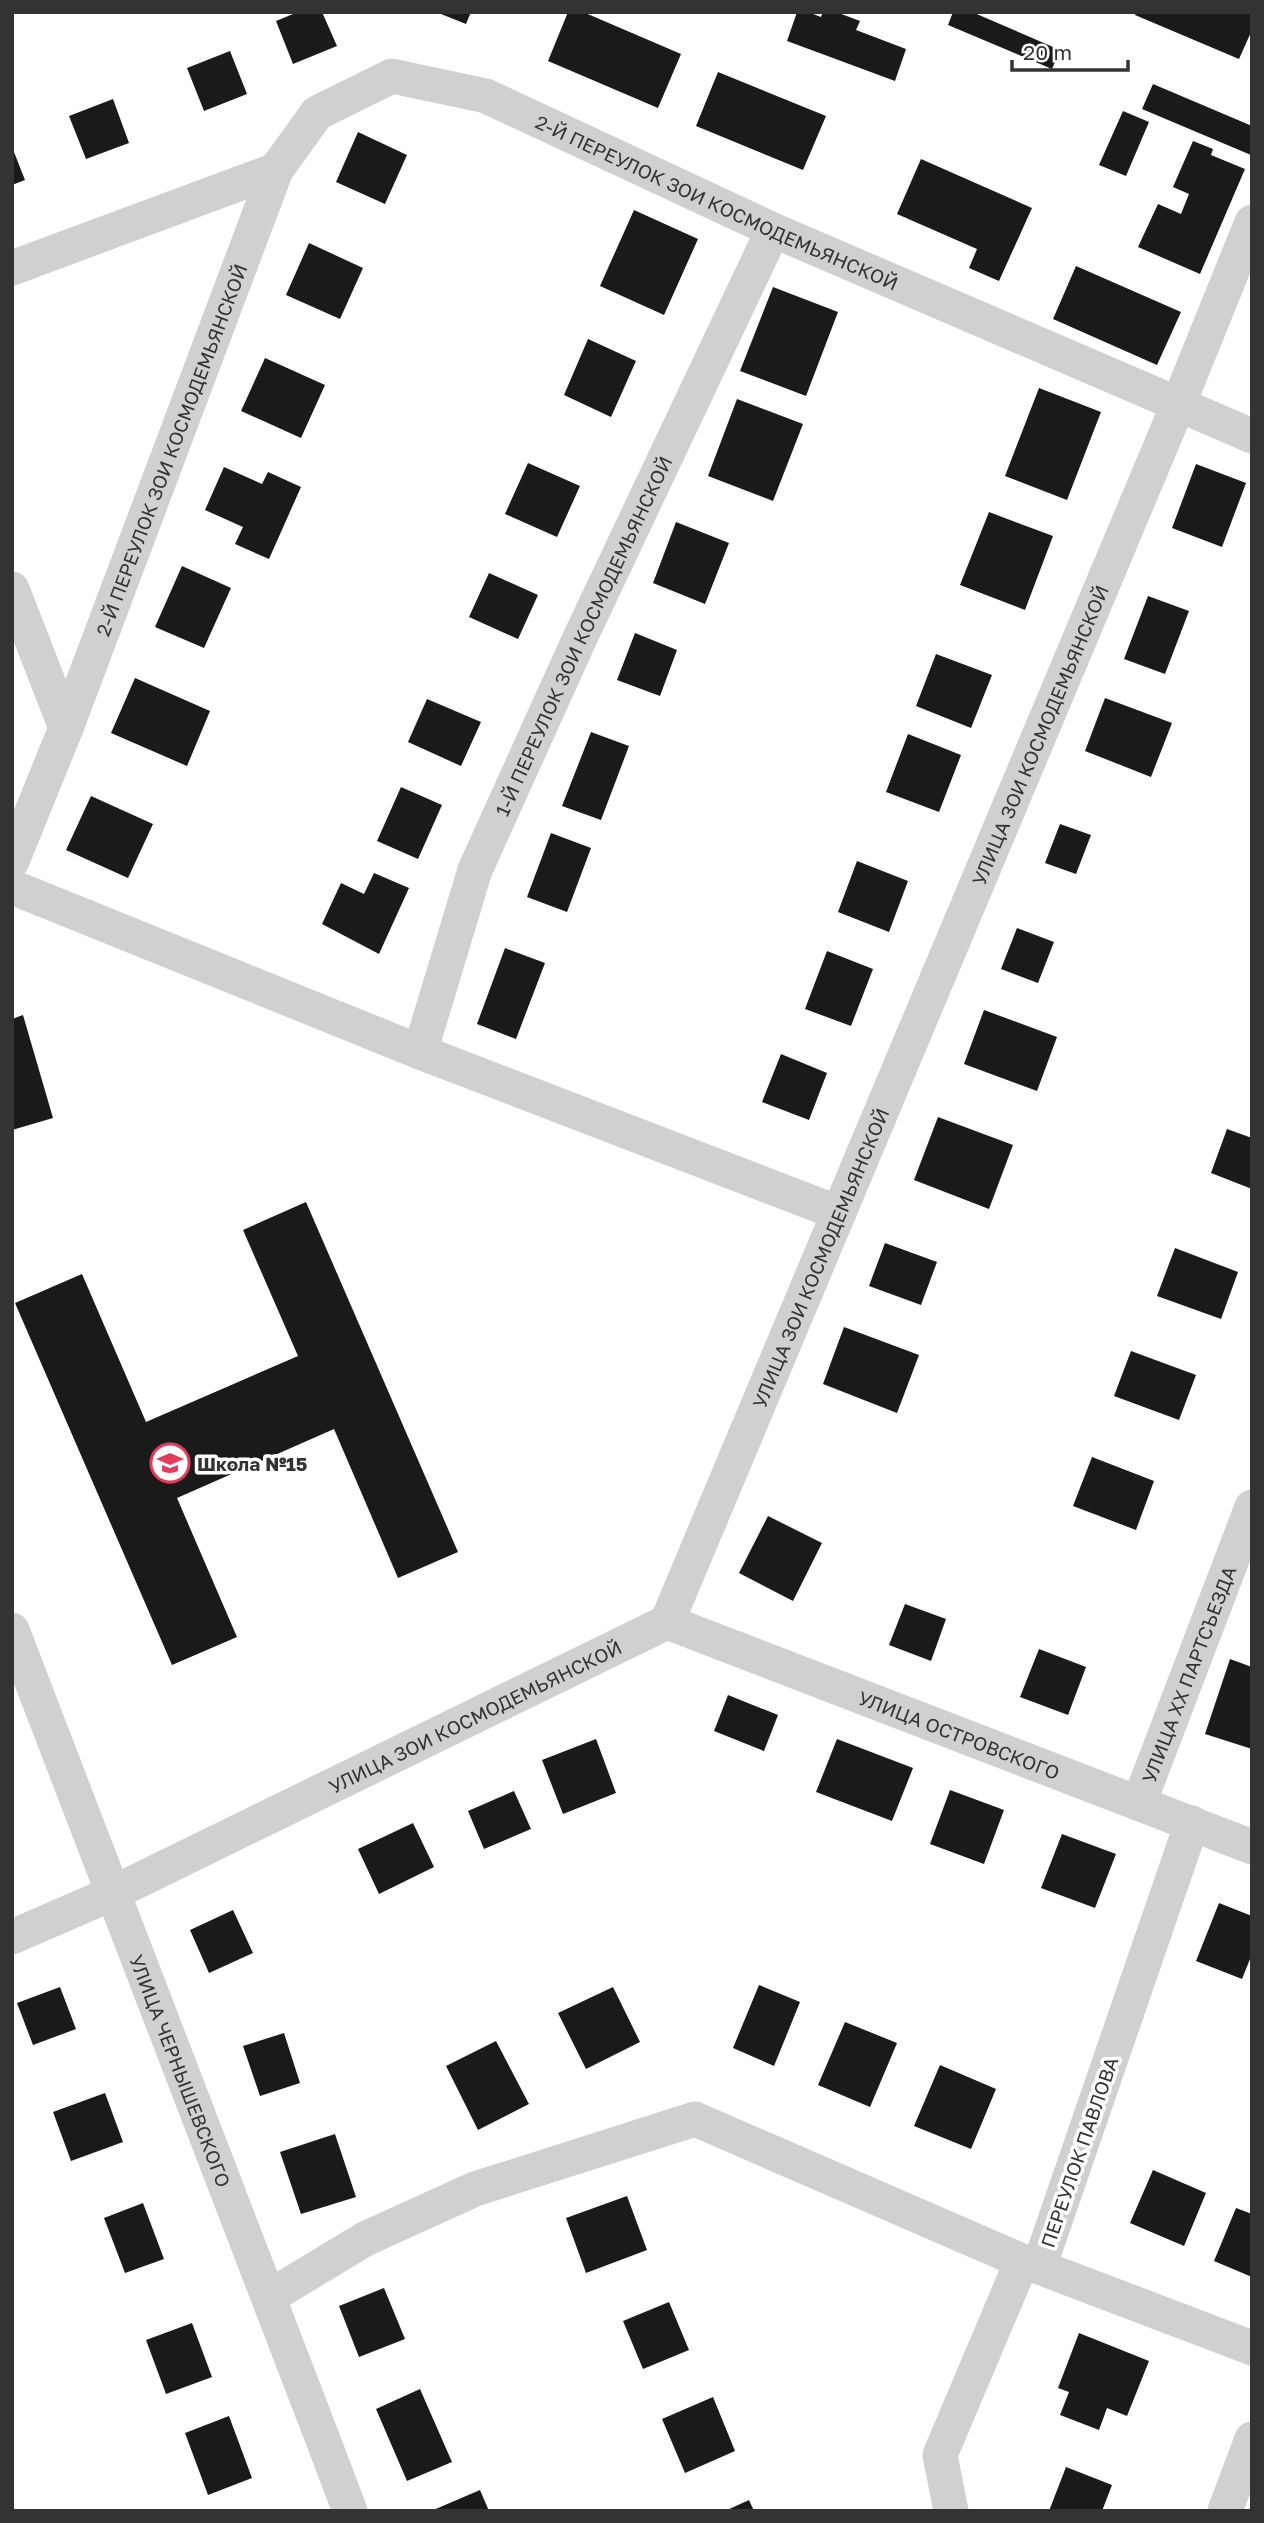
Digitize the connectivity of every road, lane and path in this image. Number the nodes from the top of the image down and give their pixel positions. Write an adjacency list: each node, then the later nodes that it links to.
1 (276, 170): 3 (street, 2-Й ПЕРЕУЛОК ЗОИ КОСМОДЕМЬЯНСКОЙ); 4 (street); 8 (street, 2-Й ПЕРЕУЛОК ЗОИ КОСМОДЕМЬЯНСКОЙ)
2 (1252, 222): 5 (street, УЛИЦА ЗОИ КОСМОДЕМЬЯНСКОЙ)
3 (773, 230): 5 (street, 2-Й ПЕРЕУЛОК ЗОИ КОСМОДЕМЬЯНСКОЙ); 11 (street, 1-Й ПЕРЕУЛОК ЗОИ КОСМОДЕМЬЯНСКОЙ)
4 (12, 268)
5 (1178, 405): 6 (street, 2-Й ПЕРЕУЛОК ЗОИ КОСМОДЕМЬЯНСКОЙ); 12 (street, УЛИЦА ЗОИ КОСМОДЕМЬЯНСКОЙ)
6 (1252, 436)
7 (12, 589): 8 (street)
8 (66, 728): 9 (street, 2-Й ПЕРЕУЛОК ЗОИ КОСМОДЕМЬЯНСКОЙ)
9 (12, 862)
10 (12, 887): 11 (street)
11 (419, 1052): 12 (street)
12 (839, 1213): 14 (street, УЛИЦА ЗОИ КОСМОДЕМЬЯНСКОЙ)
13 (1252, 1507): 16 (street, УЛИЦА ХХ ПАРТСЪЕЗДА)
14 (667, 1622): 16 (street, УЛИЦА ОСТРОВСКОГО); 19 (street, УЛИЦА ЗОИ КОСМОДЕМЬЯНСКОЙ)
15 (12, 1630): 19 (street, УЛИЦА ЧЕРНЫШЕВСКОГО)
16 (1139, 1803): 17 (street, УЛИЦА ОСТРОВСКОГО)
17 (1192, 1823): 18 (street, УЛИЦА ОСТРОВСКОГО); 21 (street, ПЕРЕУЛОК ПАВЛОВА)
18 (1252, 1847)
19 (111, 1894): 20 (street, УЛИЦА ЗОИ КОСМОДЕМЬЯНСКОЙ); 22 (street, УЛИЦА ЧЕРНЫШЕВСКОГО)
20 (12, 1937)
21 (1031, 2264): 22 (street); 23 (street, ПЕРЕУЛОК ПАВЛОВА); 26 (street)
22 (269, 2297): 25 (street, УЛИЦА ЧЕРНЫШЕВСКОГО)
23 (1252, 2348)
24 (1252, 2439): 27 (street)
25 (350, 2511)
26 (951, 2511)
27 (1225, 2511)

